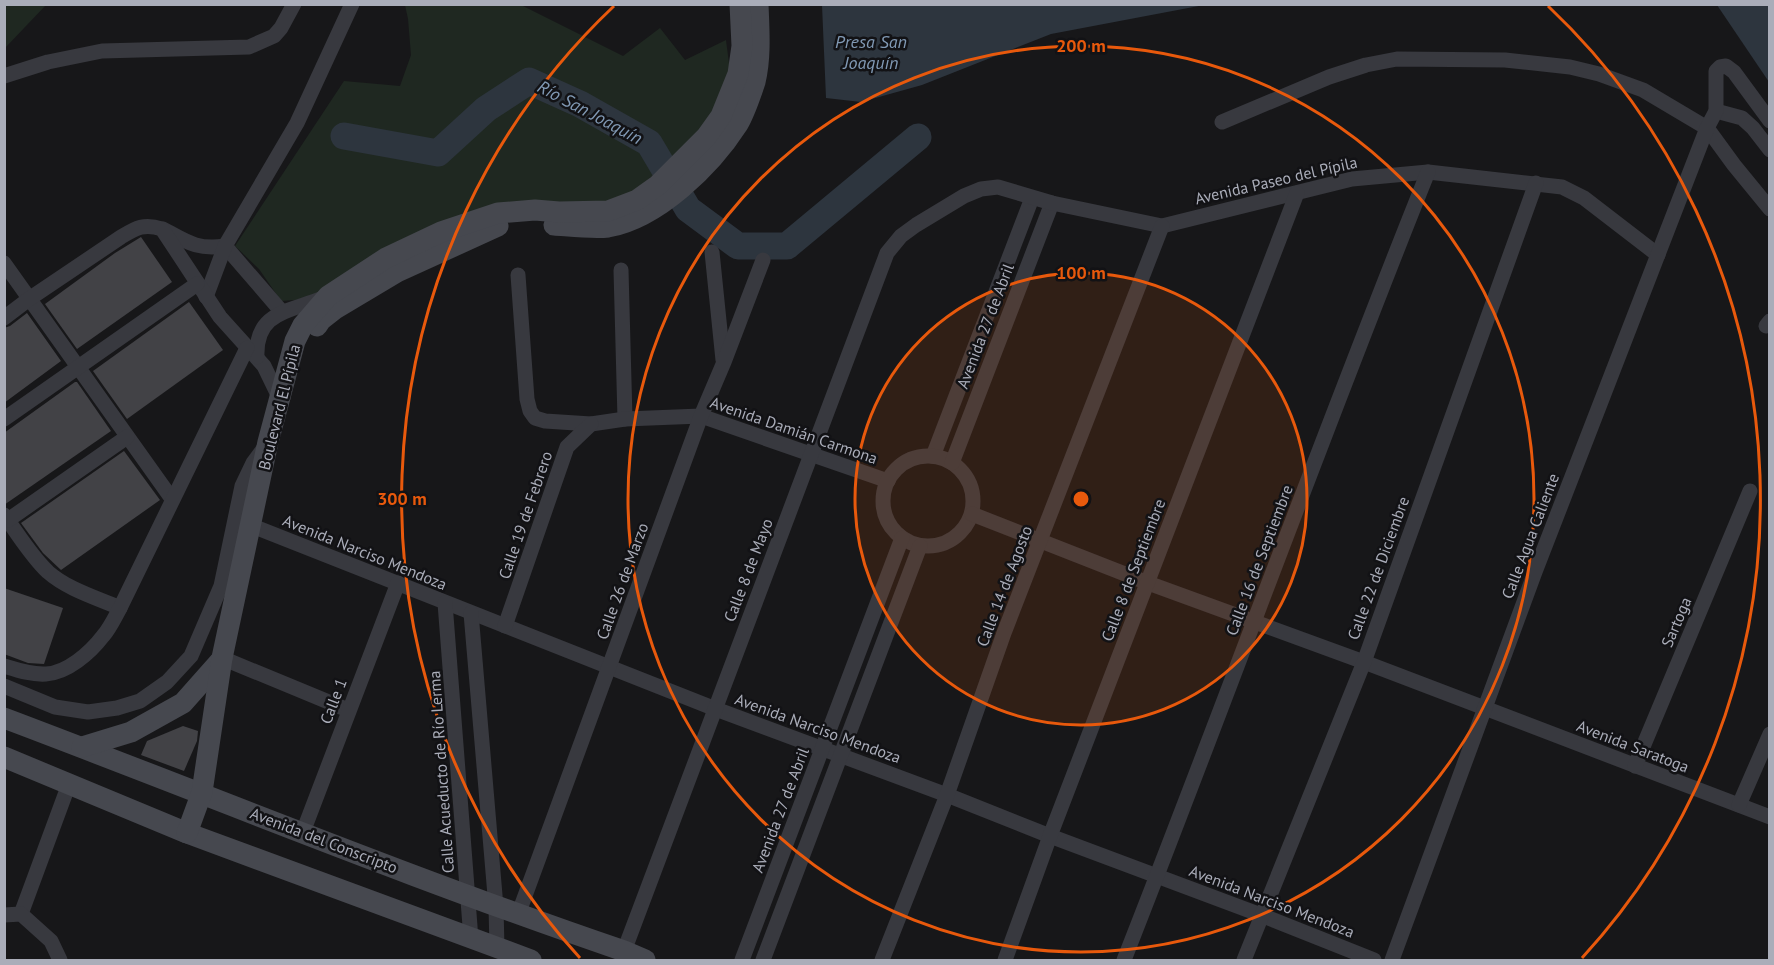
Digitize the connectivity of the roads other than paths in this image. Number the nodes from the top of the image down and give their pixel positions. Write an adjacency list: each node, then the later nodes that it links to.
1 (294, 4): 5 (street)
2 (352, 4): 22 (street)
3 (740, 4): 12 (street, Boulevard El Pípila)
4 (758, 4): 12 (street, Boulevard El Pípila)
5 (4, 76)
6 (1716, 111): 7 (street); 9 (street, Calle Agua Caliente); 10 (street)
7 (1770, 121)
8 (1222, 122): 9 (street)
9 (1707, 128): 18 (street); 24 (street, Calle Agua Caliente)
10 (1770, 150)
11 (1428, 172): 13 (street, Avenida Paseo del Pípila); 15 (street, Avenida Paseo del Pípila); 62 (street, Calle 16 de Septiembre)
12 (681, 176): 14 (street, Boulevard El Pípila)
13 (1536, 183): 24 (street, Avenida Paseo del Pípila); 65 (street, Calle 22 de Diciembre)
14 (664, 191): 30 (street, Boulevard El Pípila); 38 (street, Boulevard El Pípila)
15 (1297, 193): 20 (street, Avenida Paseo del Pípila); 58 (street, Calle 8 de Septiembre)
16 (1032, 198): 17 (street, Avenida Paseo del Pípila); 19 (street, Avenida Paseo del Pípila); 46 (street, Avenida 27 de Abril)
17 (1052, 203): 20 (street, Avenida Paseo del Pípila); 47 (street, Avenida 27 de Abril)
18 (1770, 209)
19 (928, 217): 45 (street, Calle 8 de Mayo)
20 (1162, 226): 55 (street, Calle 14 de Agosto)
21 (162, 229): 22 (street); 29 (street); 32 (street)
22 (225, 246): 31 (street); 33 (street)
23 (712, 252): 36 (street)
24 (1658, 255): 70 (street, Calle Agua Caliente)
25 (763, 260): 36 (street, Calle 26 de Marzo)
26 (4, 263): 32 (street)
27 (621, 270): 41 (street)
28 (518, 275): 42 (street, Avenida Damián Carmona)
29 (197, 284): 31 (street); 37 (street)
30 (328, 296): 33 (street); 38 (street, Boulevard El Pípila)
31 (206, 297): 35 (street)
32 (29, 299): 34 (street); 37 (street)
33 (282, 312): 35 (street)
34 (4, 318)
35 (252, 352): 38 (street); 50 (street)
36 (724, 362): 39 (street, Calle 26 de Marzo)
37 (78, 368): 40 (street); 43 (street)
38 (284, 398): 44 (street, Boulevard El Pípila); 53 (street, Boulevard El Pípila)
39 (701, 416): 41 (street, Avenida Damián Carmona); 45 (street, Avenida Damián Carmona); 67 (street, Calle 26 de Marzo)
40 (4, 419)
41 (625, 419): 42 (street, Avenida Damián Carmona)
42 (591, 424): 63 (street, Calle 19 de Febrero)
43 (127, 437): 50 (street); 52 (street)
44 (268, 442): 53 (street, Boulevard El Pípila); 68 (street)
45 (811, 453): 48 (street, Avenida Damián Carmona); 69 (street, Calle 8 de Mayo)
46 (933, 456): 47 (street); 48 (street)
47 (951, 463): 51 (street)
48 (888, 481): 54 (street)
49 (1750, 491): 78 (street, Sartoga)
50 (172, 499): 60 (street)
51 (972, 514): 55 (street); 56 (street)
52 (6, 518): 60 (street)
53 (254, 527): 57 (street, Avenida Narciso Mendoza); 64 (street, Boulevard El Pípila)
54 (902, 538): 56 (street); 75 (street, Avenida 27 de Abril)
55 (1041, 540): 58 (street); 81 (street, Calle 14 de Agosto)
56 (920, 546): 76 (street)
57 (398, 583): 59 (street, Avenida Narciso Mendoza); 71 (street, Calle 1)
58 (1148, 583): 62 (street); 86 (street, Calle 8 de Septiembre)
59 (446, 603): 61 (street, Avenida Narciso Mendoza); 88 (street, Calle Acueducto de Río Lerma)
60 (120, 608): 66 (street)
61 (471, 613): 63 (street, Avenida Narciso Mendoza); 89 (street)
62 (1255, 622): 65 (street); 87 (street, Calle 16 de Septiembre)
63 (505, 626): 67 (street, Avenida Narciso Mendoza)
64 (222, 658): 71 (street); 74 (street, Boulevard El Pípila); 80 (street, Boulevard El Pípila)
65 (1364, 662): 70 (street); 93 (street, Calle 22 de Diciembre)
66 (4, 666)
67 (610, 668): 69 (street, Avenida Narciso Mendoza); 92 (street, Calle 26 de Marzo)
68 (4, 686)
69 (713, 708): 75 (street, Avenida Narciso Mendoza); 96 (street, Calle 8 de Mayo)
70 (1484, 709): 78 (street, Avenida Saratoga); 107 (street, Calle Agua Caliente)
71 (348, 710): 84 (street, Calle 1)
72 (4, 718): 74 (street, Avenida del Conscripto)
73 (1770, 734): 82 (street)
74 (82, 747): 80 (street, Avenida del Conscripto)
75 (822, 749): 76 (street, Avenida Narciso Mendoza); 100 (street, Avenida 27 de Abril)
76 (840, 755): 81 (street, Avenida Narciso Mendoza); 101 (street)
77 (4, 757): 79 (street)
78 (1635, 766): 82 (street, Avenida Saratoga)
79 (69, 784): 85 (street); 90 (street)
80 (202, 792): 84 (street, Avenida del Conscripto); 85 (street, Boulevard El Pípila)
81 (947, 795): 86 (street, Avenida Narciso Mendoza); 102 (street, Calle 14 de Agosto)
82 (1739, 805): 83 (street, Avenida Saratoga)
83 (1770, 817)
84 (303, 831): 88 (street, Avenida del Conscripto)
85 (187, 833): 94 (street)
86 (1050, 836): 87 (street, Avenida Narciso Mendoza); 103 (street, Calle 8 de Septiembre)
87 (1157, 876): 93 (street, Avenida Narciso Mendoza); 104 (street, Calle 16 de Septiembre)
88 (469, 896): 89 (street, Avenida del Conscripto); 94 (street, Calle Acueducto de Río Lerma)
89 (496, 907): 92 (street, Avenida del Conscripto); 95 (street)
90 (21, 914): 91 (street); 97 (street)
91 (4, 915)
92 (519, 915): 96 (street, Avenida del Conscripto)
93 (1261, 915): 105 (street, Calle 22 de Diciembre); 106 (street, Avenida Narciso Mendoza)
94 (471, 939): 95 (street)
95 (497, 948): 98 (street)
96 (624, 951): 99 (street, Avenida del Conscripto)
97 (60, 960)
98 (531, 960)
99 (645, 960)
100 (742, 960)
101 (764, 960)
102 (882, 960)
103 (1005, 960)
104 (1124, 960)
105 (1244, 960)
106 (1374, 960)
107 (1392, 960)

